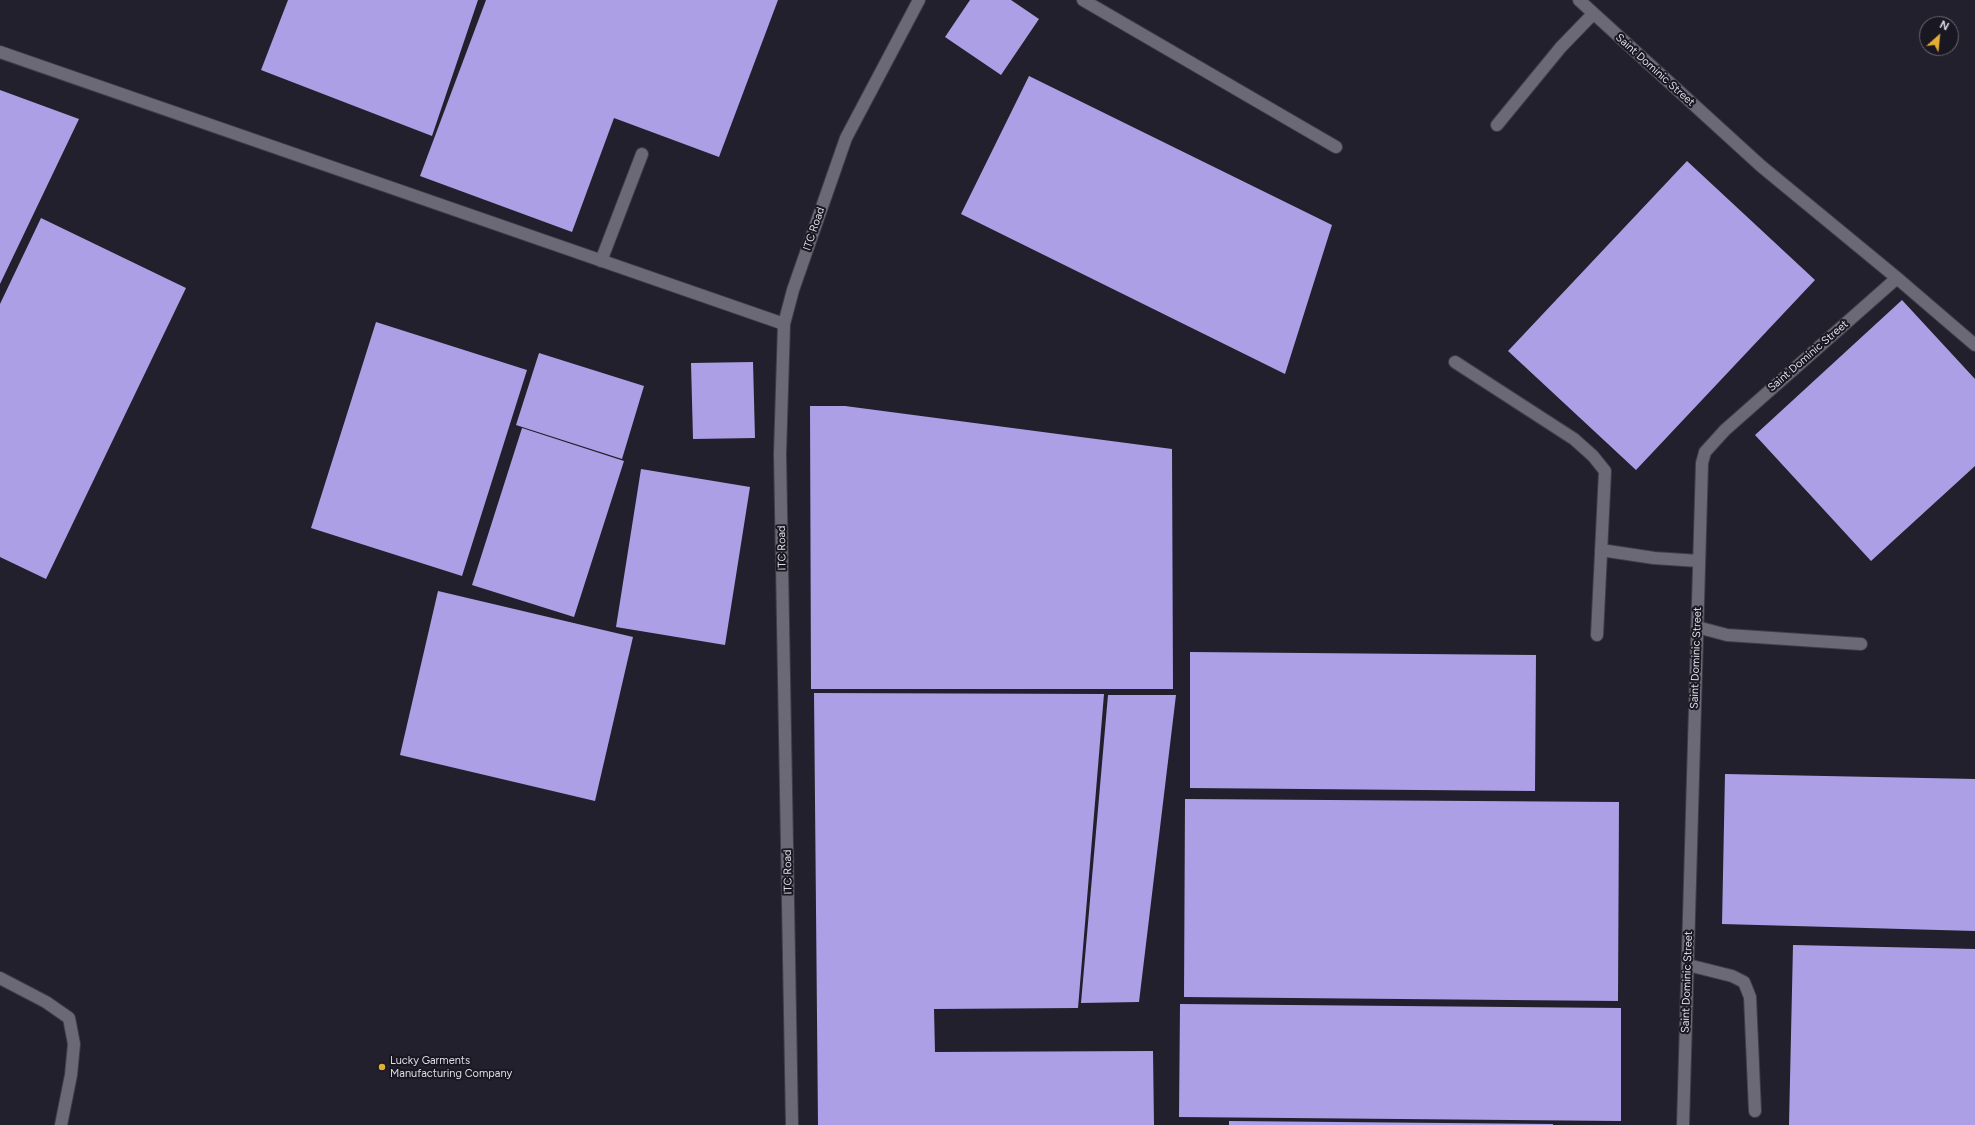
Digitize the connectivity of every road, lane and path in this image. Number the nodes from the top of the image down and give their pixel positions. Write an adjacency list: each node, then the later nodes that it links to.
1 (919, 0): 11 (street, ITC Road)
2 (1083, 0): 7 (street)
3 (1579, 0): 4 (street, Saint Dominic Street)
4 (1593, 14): 6 (street); 10 (street, Saint Dominic Street)
5 (0, 52): 9 (street)
6 (1497, 125)
7 (1336, 147)
8 (642, 154): 9 (street)
9 (601, 261): 11 (street)
10 (1897, 278): 12 (street, Saint Dominic Street); 15 (street, Saint Dominic Street)
11 (784, 324): 23 (street, ITC Road)
12 (1975, 345)
13 (1455, 362): 14 (street)
14 (1601, 550): 15 (street); 17 (street)
15 (1699, 561): 16 (street, Saint Dominic Street)
16 (1697, 628): 18 (street); 19 (street, Saint Dominic Street)
17 (1597, 635)
18 (1861, 644)
19 (1688, 965): 21 (street); 24 (street, Saint Dominic Street)
20 (0, 978): 22 (street)
21 (1755, 1112)
22 (61, 1125)
23 (792, 1125)
24 (1683, 1125)

